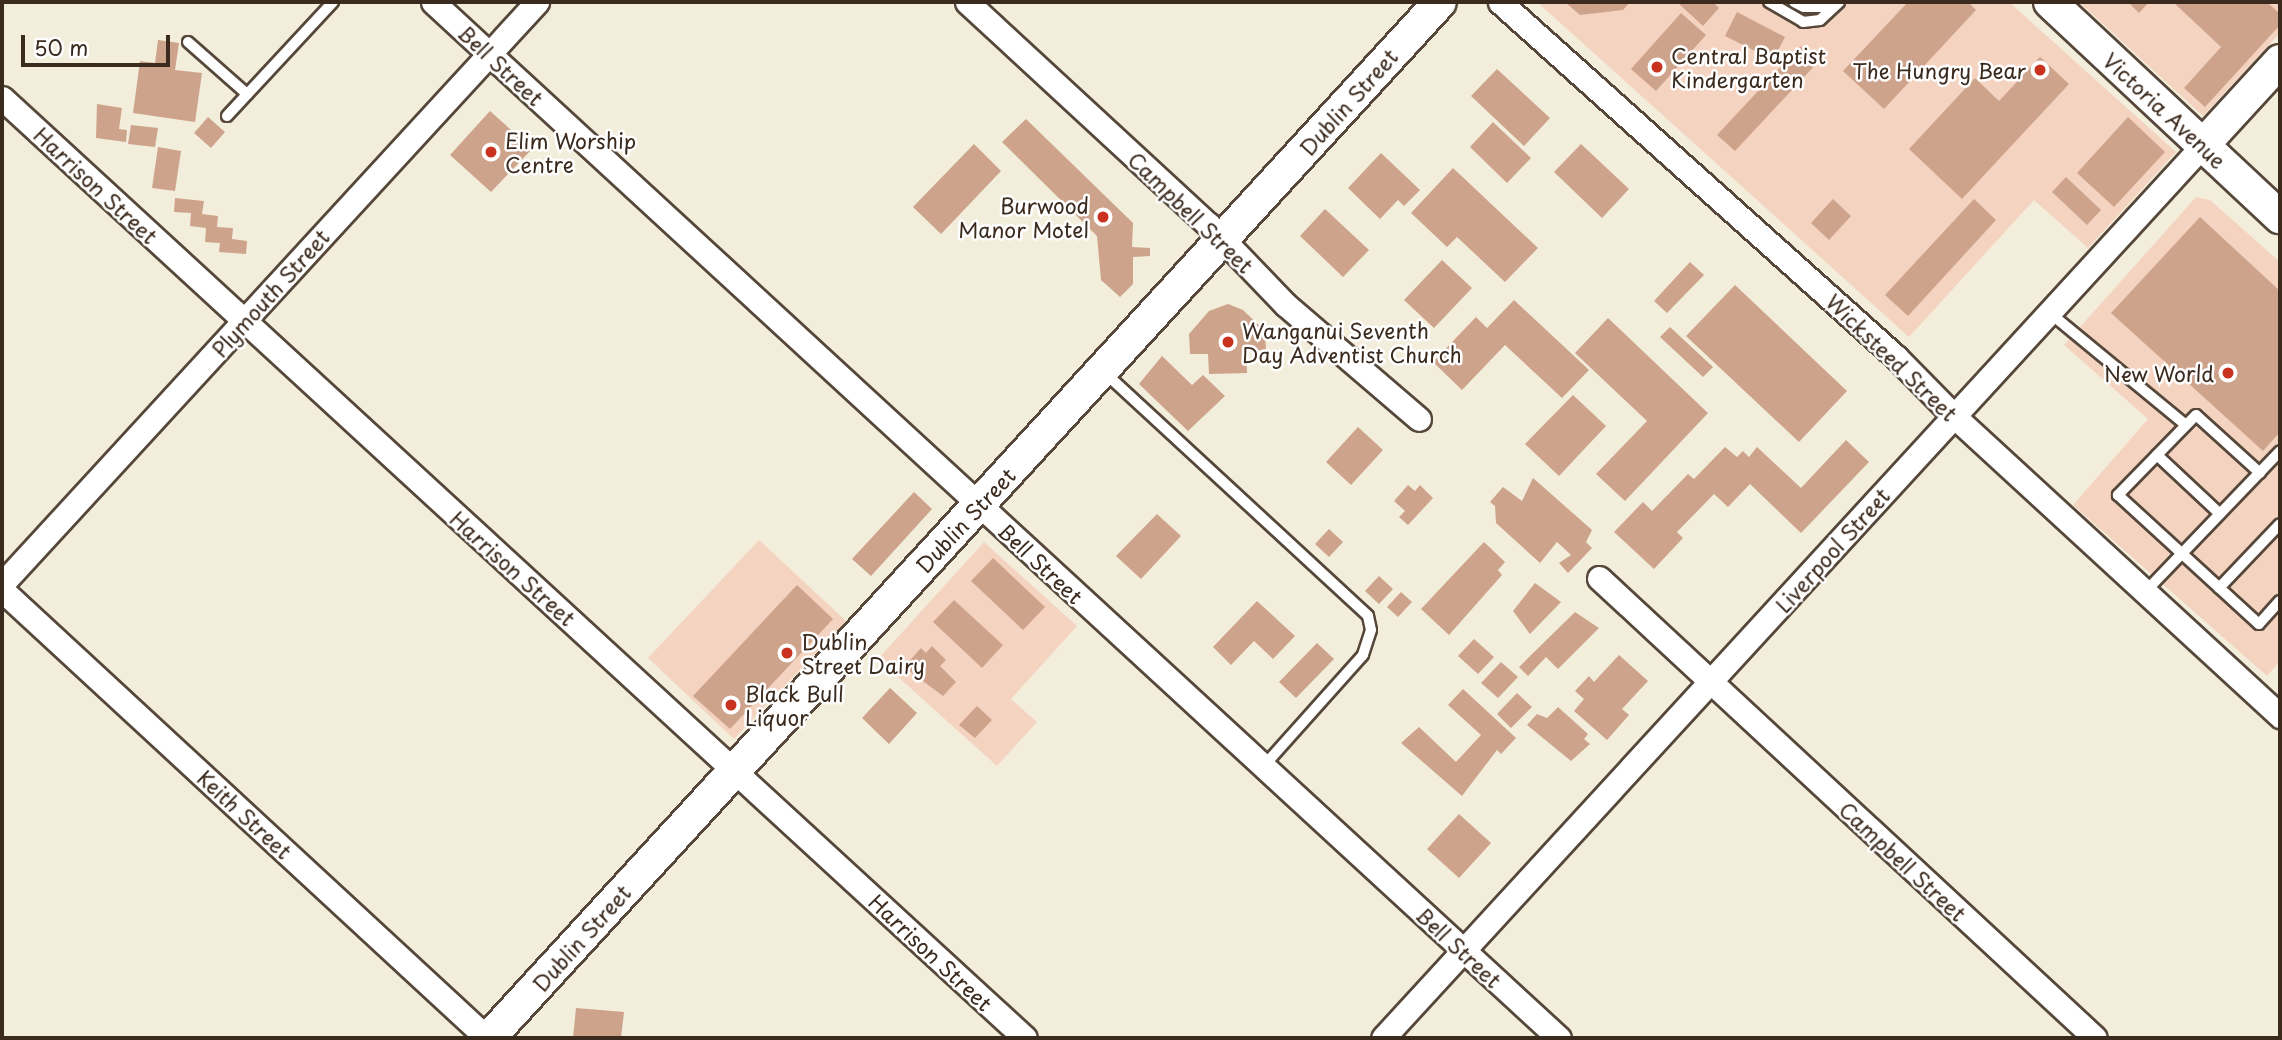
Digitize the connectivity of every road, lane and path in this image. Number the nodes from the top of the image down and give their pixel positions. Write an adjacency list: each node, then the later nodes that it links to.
1 (333, 2): 14 (lane)
2 (433, 2): 12 (street, Bell Street)
3 (537, 2): 12 (street, Plymouth Street)
4 (967, 2): 19 (street, Campbell Street)
5 (1440, 2): 19 (main road, Dublin Street)
6 (1500, 2): 23 (street, Wicksteed Street)
7 (1769, 2): 10 (lane)
8 (1794, 2): 10 (lane)
9 (2050, 2): 17 (main road, Victoria Avenue)
10 (1836, 5)
11 (188, 42): 14 (lane)
12 (488, 54): 21 (street, Plymouth Street); 29 (street, Bell Street)
13 (2280, 61): 17 (main road, Liverpool Street)
14 (247, 94): 16 (lane)
15 (4, 104): 21 (street, Harrison Street)
16 (227, 116)
17 (2203, 145): 18 (main road, Victoria Avenue); 20 (street, Liverpool Street)
18 (2280, 217)
19 (1221, 241): 22 (main road, Dublin Street); 24 (street, Campbell Street)
20 (2050, 313): 23 (street, Liverpool Street); 25 (lane)
21 (244, 322): 34 (street, Plymouth Street); 42 (street, Harrison Street)
22 (1102, 370): 29 (main road, Dublin Street); 41 (lane)
23 (1955, 417): 37 (street, Wicksteed Street); 39 (street, Liverpool Street)
24 (1419, 419)
25 (2186, 425): 27 (lane); 28 (lane)
26 (2280, 451): 28 (lane)
27 (2157, 455): 30 (lane); 32 (lane)
28 (2260, 473): 30 (lane)
29 (978, 505): 41 (street, Bell Street); 42 (main road, Dublin Street)
30 (2220, 514): 32 (lane)
31 (2280, 524): 35 (lane)
32 (2181, 553): 35 (lane); 37 (lane)
33 (1599, 578): 39 (street, Campbell Street)
34 (2, 584)
35 (2219, 588): 38 (lane)
36 (2, 590): 44 (street, Keith Street)
37 (2145, 592): 40 (street, Wicksteed Street)
38 (2280, 601)
39 (1712, 682): 43 (street, Liverpool Street); 48 (street, Campbell Street)
40 (2280, 716)
41 (1263, 767): 43 (street, Bell Street)
42 (734, 771): 44 (main road, Dublin Street); 45 (street, Harrison Street)
43 (1464, 951): 46 (street, Liverpool Street); 47 (street, Bell Street)
44 (488, 1038)
45 (1025, 1038)
46 (1384, 1038)
47 (1559, 1038)
48 (2095, 1038)

